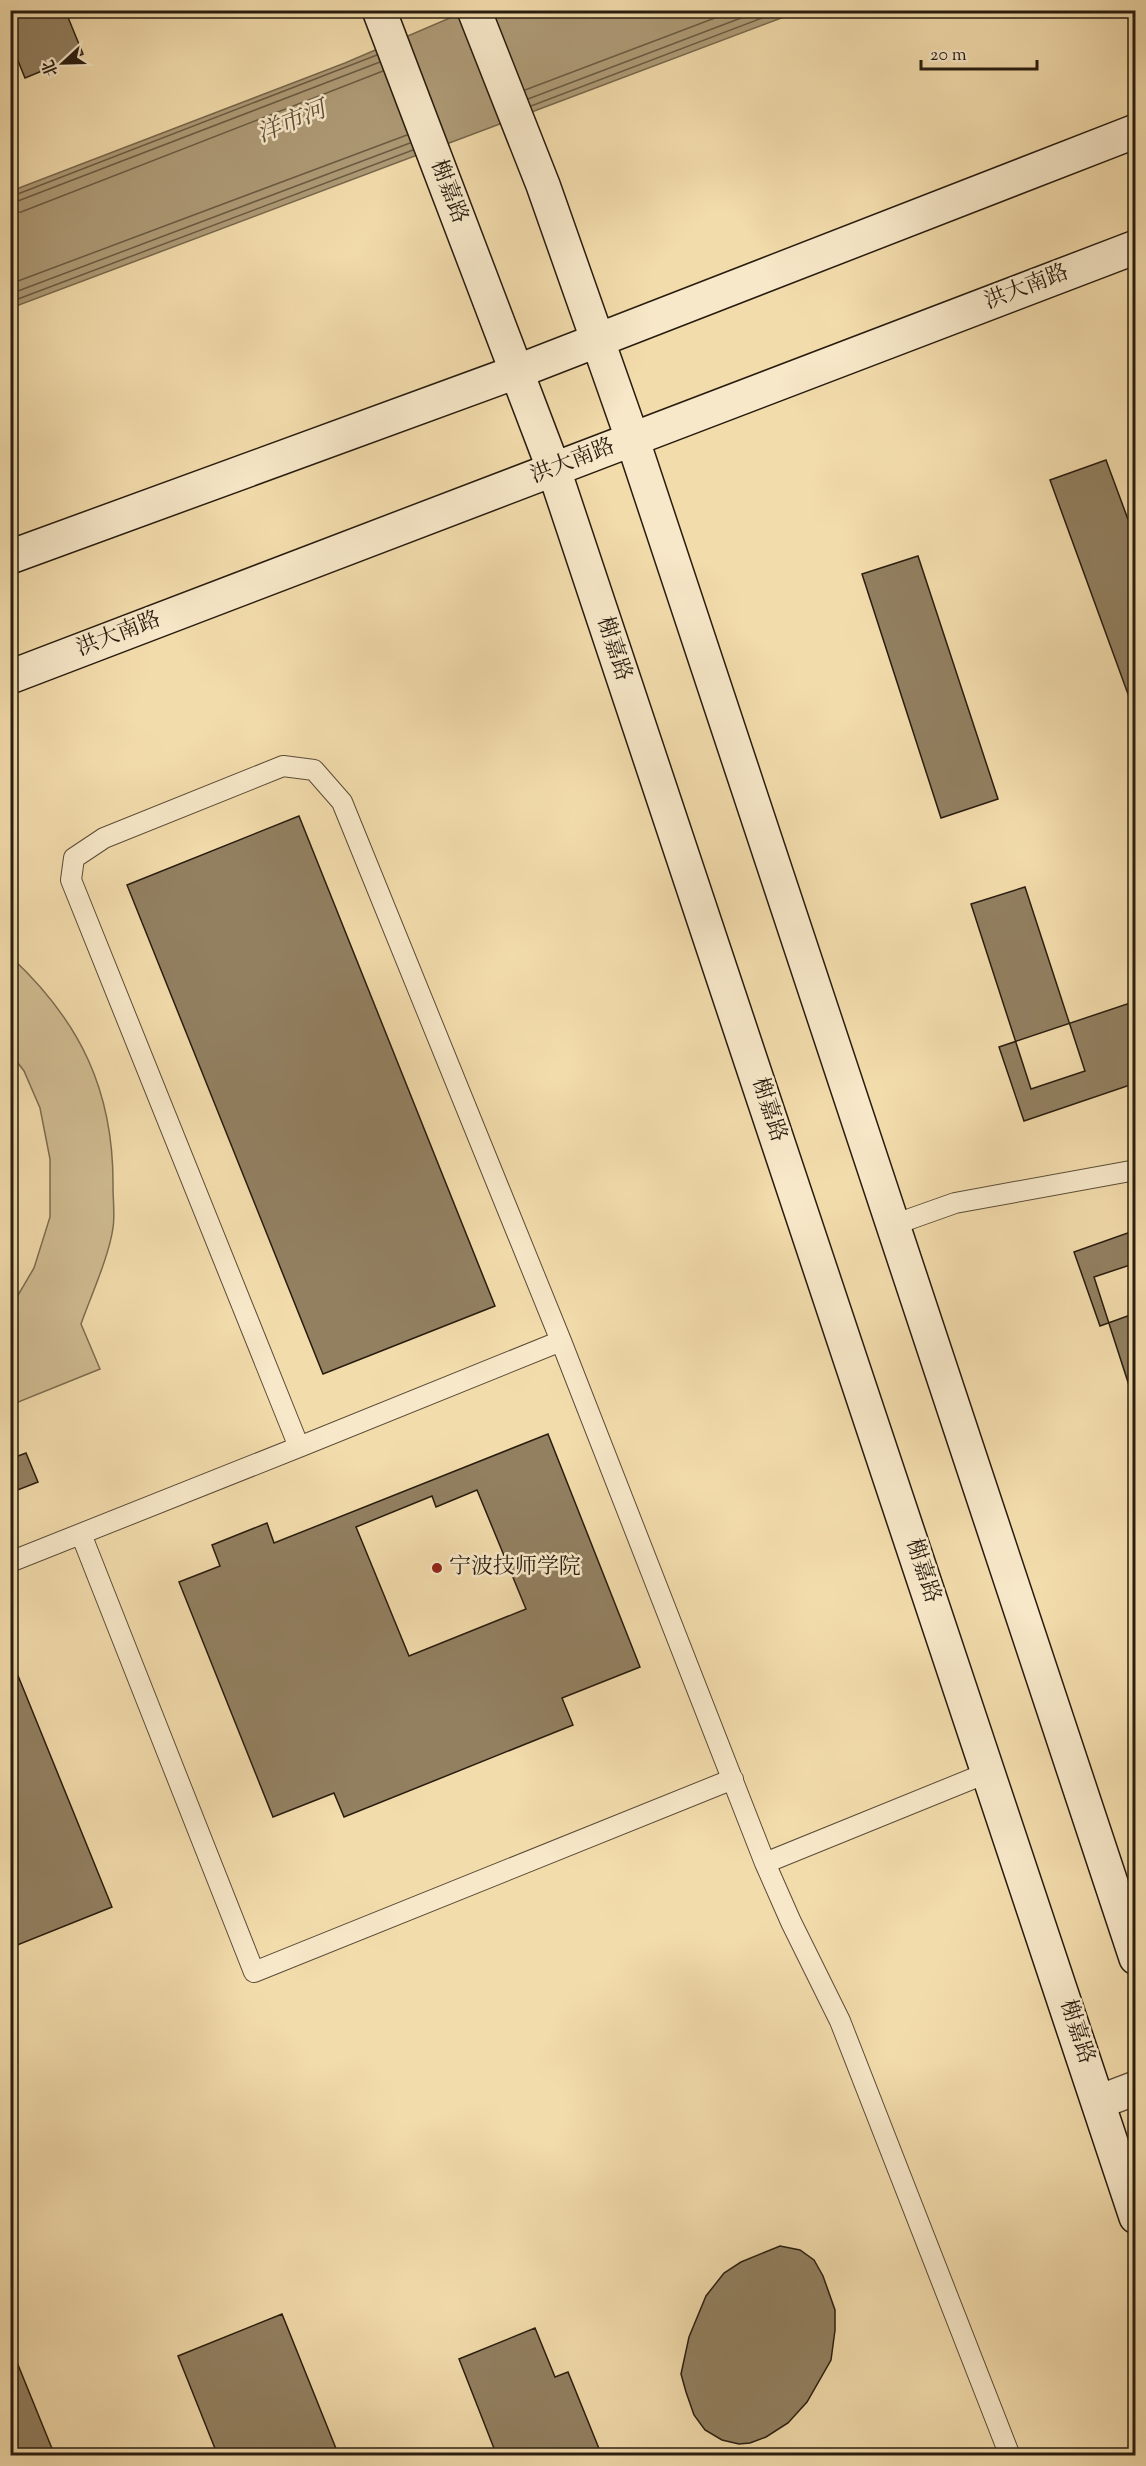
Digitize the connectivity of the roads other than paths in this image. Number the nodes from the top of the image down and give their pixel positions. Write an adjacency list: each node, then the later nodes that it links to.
1 (379, 10): 6 (main road, 榭嘉路)
2 (474, 10): 5 (main road)
3 (1136, 131): 5 (main road)
4 (1136, 247): 7 (main road, 洪大南路)
5 (597, 340): 6 (main road); 7 (main road)
6 (516, 372): 8 (main road, 榭嘉路); 9 (main road)
7 (632, 438): 8 (main road, 洪大南路); 12 (main road)
8 (554, 470): 10 (main road, 洪大南路); 17 (main road, 榭嘉路)
9 (10, 557)
10 (10, 676)
11 (1136, 1170): 12 (lane)
12 (893, 1225): 20 (main road)
13 (561, 1341): 14 (lane); 14 (lane); 18 (lane)
14 (299, 1447): 15 (lane)
15 (81, 1534): 16 (lane); 18 (lane)
16 (10, 1562)
17 (989, 1772): 19 (lane); 22 (main road, 榭嘉路)
18 (734, 1779): 19 (lane)
19 (765, 1863): 24 (lane)
20 (1136, 1958)
21 (1136, 2088): 22 (main road)
22 (1099, 2102): 23 (main road, 榭嘉路)
23 (1136, 2217)
24 (1010, 2456)

